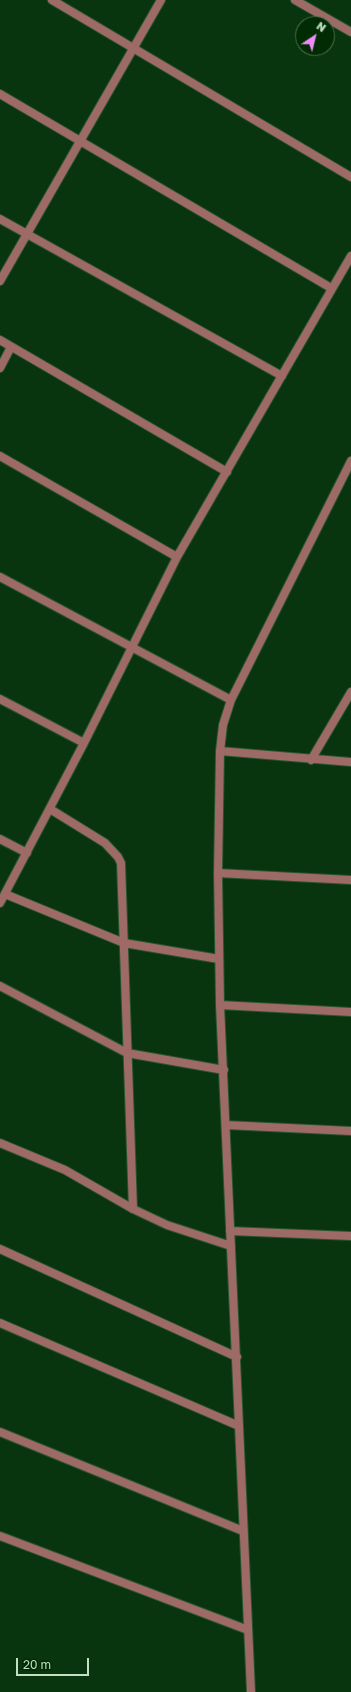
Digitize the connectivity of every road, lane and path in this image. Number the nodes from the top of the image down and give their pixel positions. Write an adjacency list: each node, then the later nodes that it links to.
1 (52, 0): 5 (street)
2 (161, 0): 5 (street)
3 (295, 0): 4 (street)
4 (351, 32)
5 (134, 48): 7 (street); 8 (street)
6 (0, 94): 7 (street)
7 (80, 141): 10 (street); 13 (street)
8 (351, 177)
9 (0, 219): 10 (street)
10 (28, 234): 12 (street); 17 (street)
11 (351, 256): 13 (street)
12 (0, 281)
13 (331, 288): 17 (street)
14 (0, 340): 15 (street)
15 (11, 347): 16 (street); 20 (street)
16 (0, 368)
17 (282, 376): 20 (street)
18 (0, 456): 21 (street)
19 (351, 461): 26 (street)
20 (227, 472): 21 (street)
21 (177, 557): 23 (street)
22 (0, 576): 23 (street)
23 (131, 648): 26 (street); 27 (street)
24 (351, 692): 29 (street)
25 (0, 699): 27 (street)
26 (231, 700): 28 (street)
27 (84, 743): 31 (street)
28 (220, 751): 29 (street); 34 (street)
29 (311, 760): 30 (street)
30 (351, 762)
31 (50, 809): 33 (street); 38 (street)
32 (0, 839): 33 (street)
33 (27, 853): 36 (street)
34 (218, 873): 35 (street); 39 (street)
35 (351, 880)
36 (5, 894): 37 (street); 38 (street)
37 (0, 903)
38 (124, 943): 39 (street); 43 (street)
39 (219, 959): 41 (street)
40 (0, 986): 43 (street)
41 (220, 1005): 42 (street); 44 (street)
42 (351, 1012)
43 (127, 1053): 44 (street); 48 (street)
44 (224, 1070): 45 (street)
45 (226, 1125): 46 (street); 49 (street)
46 (351, 1131)
47 (0, 1144): 48 (street)
48 (133, 1209): 51 (street)
49 (230, 1231): 50 (street); 51 (street)
50 (351, 1236)
51 (231, 1246): 54 (street)
52 (0, 1249): 54 (street)
53 (0, 1323): 55 (street)
54 (237, 1357): 55 (street)
55 (239, 1426): 57 (street)
56 (0, 1432): 57 (street)
57 (243, 1531): 59 (street)
58 (0, 1536): 59 (street)
59 (248, 1630): 60 (street)
60 (251, 1692)

